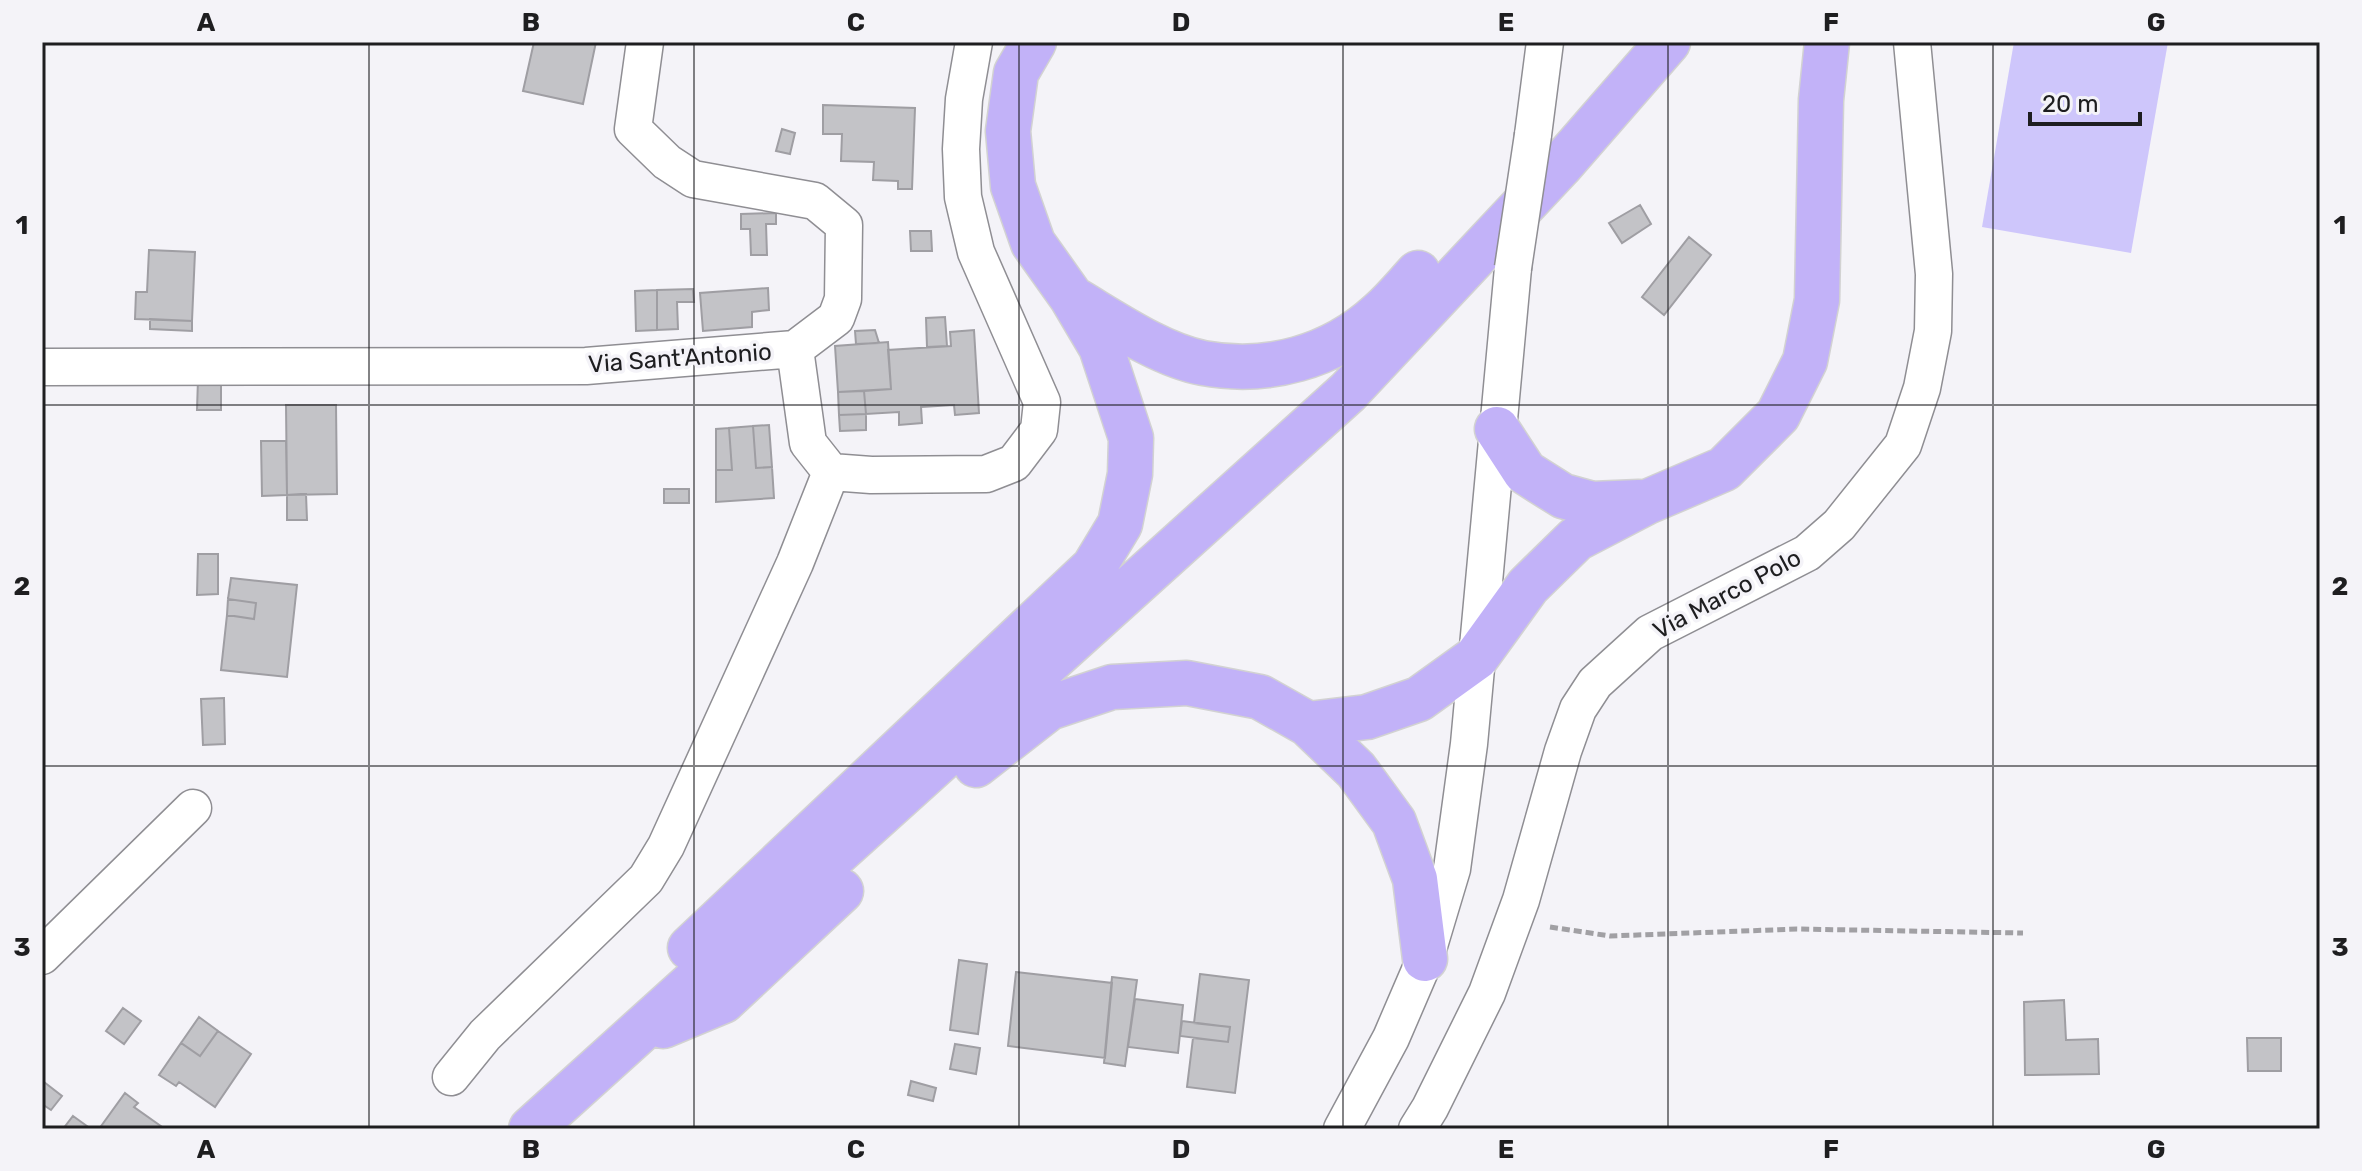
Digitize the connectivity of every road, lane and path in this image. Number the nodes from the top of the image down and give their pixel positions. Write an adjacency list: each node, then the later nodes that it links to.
1 (645, 42): 10 (street)
2 (974, 42): 13 (street)
3 (1034, 42): 9 (main road)
4 (1545, 42): 12 (street, bridge)
5 (1636, 42): 9 (main road)
6 (1668, 42): 22 (main road)
7 (1827, 42): 14 (main road)
8 (1912, 42): 18 (street, Via Marco Polo)
9 (1072, 298): 24 (main road)
10 (795, 349): 11 (street, Via Sant'Antonio); 13 (street, Via Sant'Antonio)
11 (42, 367)
12 (1497, 429): 14 (main road); 15 (street)
13 (831, 472): 23 (street)
14 (1647, 502): 15 (main road)
15 (1476, 658): 16 (main road); 21 (street)
16 (1308, 724): 21 (main road); 22 (main road)
17 (193, 808): 20 (street)
18 (1514, 921): 19 (path); 26 (street, Via Marco Polo)
19 (2023, 933)
20 (42, 956)
21 (1425, 959): 25 (street)
22 (634, 1038): 24 (main road)
23 (451, 1077)
24 (544, 1117)
25 (1342, 1129)
26 (1417, 1129)

